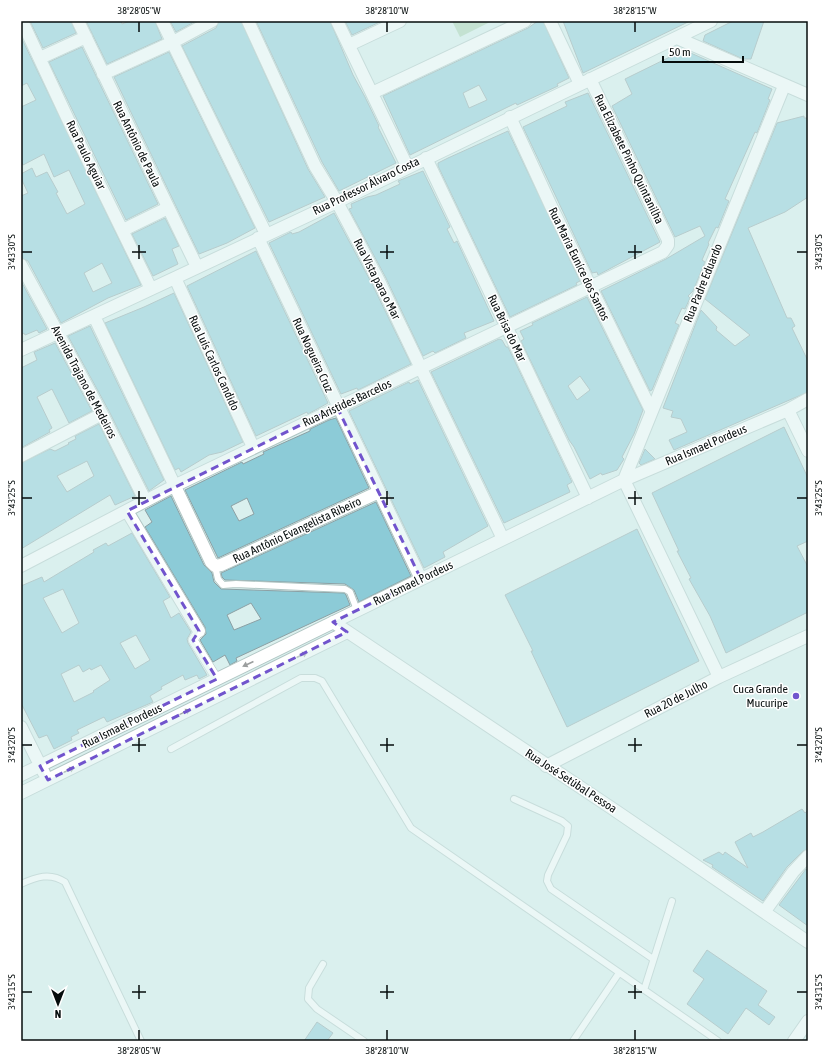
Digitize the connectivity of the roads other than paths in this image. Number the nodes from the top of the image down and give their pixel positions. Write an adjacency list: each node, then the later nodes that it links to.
1 (22, 21): 15 (street, Rua Paulo Aguiar)
2 (78, 21): 11 (street, Rua Antônio de Paula)
3 (162, 21): 13 (street, Rua Nogueira Cruz)
4 (212, 21): 13 (street)
5 (248, 21): 24 (street, Rua Vista para o Mar)
6 (337, 21): 14 (street)
7 (400, 21): 14 (street)
8 (525, 21): 19 (street)
9 (550, 21): 17 (street, Rua Elizabete Pinho Quintanilha)
10 (711, 21): 12 (street, Rua Professor Álvaro Costa)
11 (86, 37): 15 (street); 16 (street, Rua Antônio de Paula)
12 (677, 38): 17 (street, Rua Professor Álvaro Costa); 18 (street)
13 (173, 42): 16 (street); 27 (street, Rua Nogueira Cruz)
14 (349, 45): 19 (street)
15 (40, 58): 26 (street, Rua Paulo Aguiar)
16 (103, 74): 25 (street, Rua Antônio de Paula)
17 (585, 81): 21 (street, Rua Professor Álvaro Costa); 28 (street, Rua Elizabete Pinho Quintanilha)
18 (784, 86): 20 (street); 41 (street, Rua Padre Eduardo)
19 (372, 93): 23 (street)
20 (808, 95)
21 (510, 117): 22 (street, Rua Professor Álvaro Costa); 32 (street, Rua Maria Euníce dos Santos)
22 (426, 158): 23 (street, Rua Professor Álvaro Costa); 35 (street, Rua Brisa do Mar)
23 (407, 166): 24 (street, Rua Professor Álvaro Costa)
24 (337, 202): 27 (street, Rua Professor Álvaro Costa); 38 (street, Rua Vista para o Mar)
25 (168, 208): 26 (street); 30 (street, Rua Antônio de Paula)
26 (123, 230): 33 (street, Rua Paulo Aguiar)
27 (262, 236): 30 (street, Rua Professor Álvaro Costa); 40 (street, Rua Nogueira Cruz)
28 (668, 240): 32 (street, Rua Aristides Barcelos)
29 (21, 265): 36 (street, Avenida Trajano de Medeiros)
30 (197, 267): 31 (street, Rua Professor Álvaro Costa)
31 (175, 278): 33 (street, Rua Professor Álvaro Costa); 44 (street, Rua Luís Carlos Candido)
32 (590, 286): 35 (street, Rua Aristides Barcelos); 41 (street, Rua Maria Euníce dos Santos)
33 (151, 289): 34 (street, Rua Professor Álvaro Costa)
34 (94, 316): 36 (street, Rua Professor Álvaro Costa); 48 (street)
35 (506, 327): 38 (street, Rua Aristides Barcelos); 50 (street, Rua Brisa do Mar)
36 (57, 333): 37 (street, Rua Professor Álvaro Costa); 43 (street, Avenida Trajano de Medeiros)
37 (21, 350)
38 (422, 368): 40 (street, Rua Aristides Barcelos); 53 (street, Rua Vista para o Mar)
39 (808, 399): 42 (street, Rua Ismael Pordeus)
40 (338, 407): 44 (street, Rua Aristides Barcelos); 49 (street, Rua Nogueira Cruz)
41 (651, 410): 47 (street, Rua Padre Eduardo)
42 (788, 410): 45 (street); 47 (street, Rua Ismael Pordeus)
43 (102, 414): 46 (street); 51 (street, Avenida Trajano de Medeiros)
44 (253, 448): 48 (street, Rua Aristides Barcelos)
45 (808, 451)
46 (21, 456)
47 (624, 480): 50 (street, Rua Ismael Pordeus); 62 (street)
48 (174, 486): 51 (street, Rua Aristides Barcelos); 55 (street)
49 (379, 492): 55 (street, Rua Antônio Evangelista Ribeiro); 56 (street, Rua Nogueira Cruz)
50 (588, 498): 53 (street, Rua Ismael Pordeus)
51 (145, 500): 52 (street, Rua Aristides Barcelos)
52 (127, 511): 54 (street, Rua Aristides Barcelos); 59 (street)
53 (503, 539): 56 (street, Rua Ismael Pordeus)
54 (21, 566)
55 (215, 566): 57 (lane)
56 (422, 579): 57 (street, Rua Ismael Pordeus)
57 (357, 610): 58 (street, Rua Ismael Pordeus)
58 (333, 622): 60 (street, Rua José Setúbal Pessoa); 63 (street, Rua Ismael Pordeus, one-way to 63)
59 (198, 631): 63 (street)
60 (348, 632): 67 (street, Rua José Setúbal Pessoa); 69 (street, Rua Ismael Pordeus, one-way to 60)
61 (808, 636): 62 (street, Rua 20 de Julho)
62 (719, 677): 67 (street, Rua 20 de Julho)
63 (217, 679): 66 (street, Rua Ismael Pordeus)
64 (21, 727): 66 (street)
65 (171, 749): 79 (lane)
66 (40, 766): 68 (street, Rua Ismael Pordeus); 69 (street)
67 (546, 766): 75 (street, Rua José Setúbal Pessoa)
68 (21, 775)
69 (48, 780): 70 (street, Rua Ismael Pordeus)
70 (21, 793)
71 (514, 799): 77 (lane)
72 (808, 856): 75 (street)
73 (21, 884): 82 (lane)
74 (672, 901): 77 (lane)
75 (765, 911): 76 (street, Rua José Setúbal Pessoa)
76 (808, 942)
77 (653, 959): 80 (lane)
78 (323, 964): 83 (lane)
79 (619, 973): 80 (lane); 84 (lane)
80 (644, 990): 85 (lane)
81 (808, 1021): 86 (street)
82 (141, 1041)
83 (364, 1041)
84 (573, 1041)
85 (718, 1041)
86 (794, 1041)

